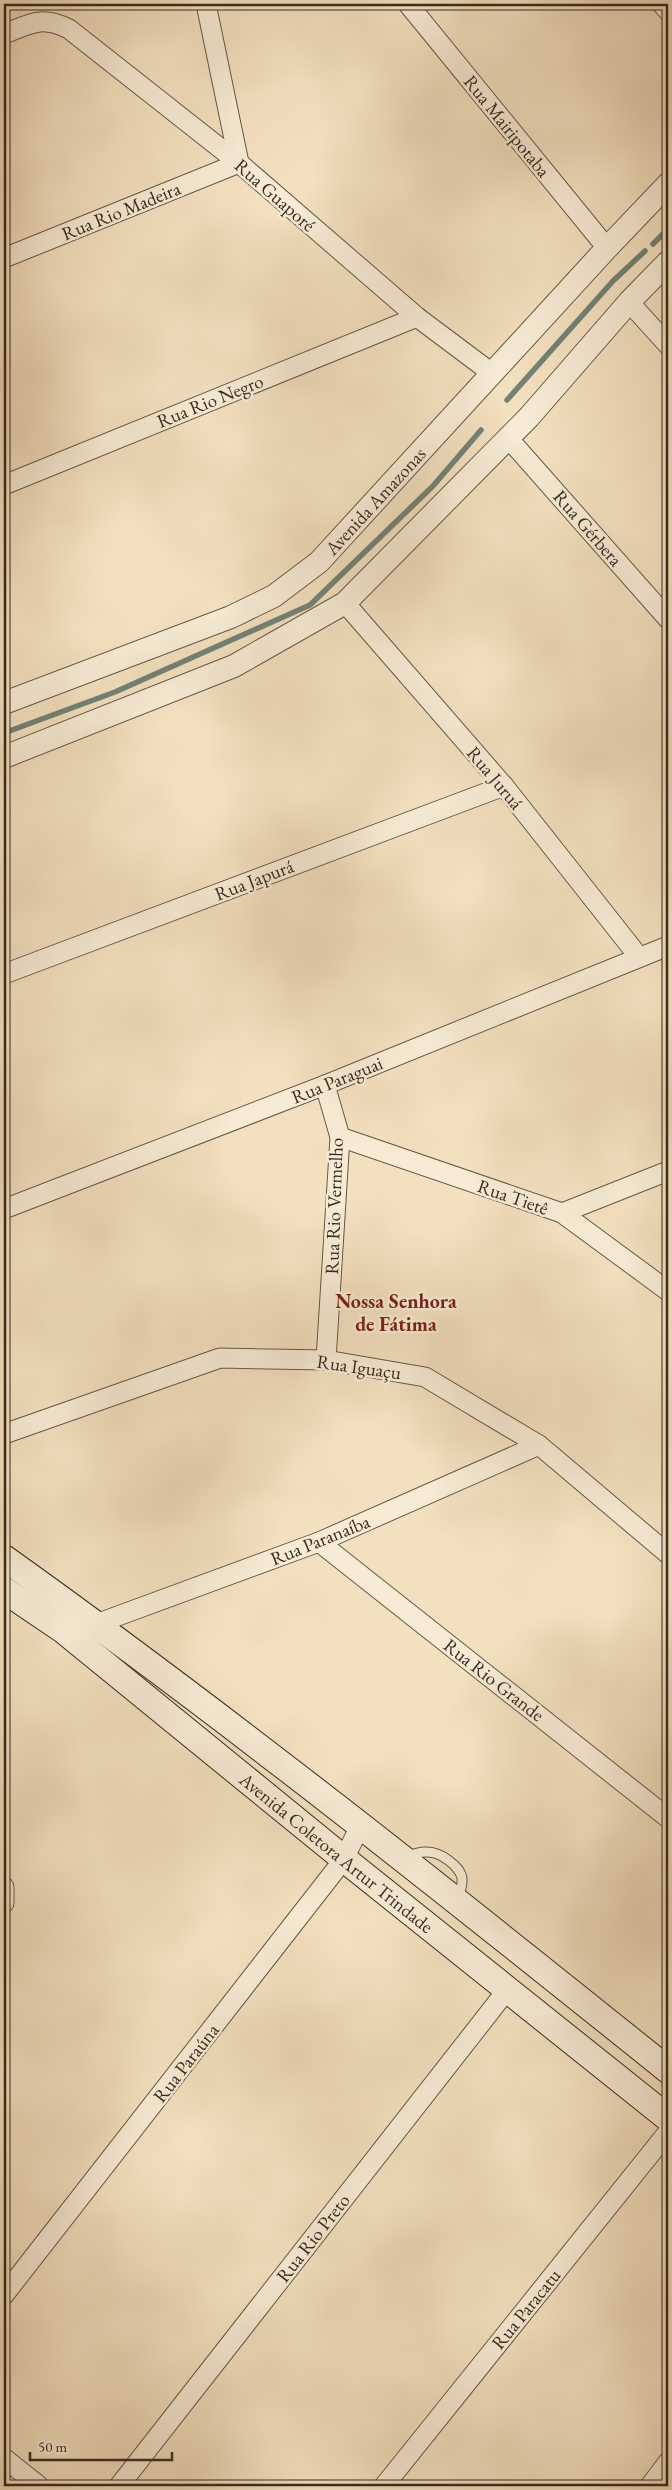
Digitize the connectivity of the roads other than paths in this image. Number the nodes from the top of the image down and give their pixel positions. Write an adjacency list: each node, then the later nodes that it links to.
1 (206, 4): 6 (street)
2 (408, 4): 8 (street, Rua Mairipotaba)
3 (662, 4): 4 (street)
4 (668, 11)
5 (4, 34): 6 (street, Rua Guaporé)
6 (239, 163): 9 (street, Rua Rio Madeira); 12 (street, Rua Guaporé)
7 (668, 184): 8 (street, Avenida Amazonas)
8 (607, 248): 14 (street, Avenida Amazonas)
9 (4, 258)
10 (668, 262): 11 (street)
11 (629, 302): 13 (street); 15 (street)
12 (417, 317): 14 (street, Rua Guaporé); 16 (street, Rua Rio Negro)
13 (668, 345)
14 (493, 374): 19 (street, Avenida Amazonas)
15 (508, 438): 17 (street); 18 (street, Rua Gérbera)
16 (4, 485)
17 (345, 603): 20 (street); 21 (street, Rua Juruá)
18 (668, 619)
19 (4, 704)
20 (4, 758)
21 (504, 786): 23 (street, Rua Juruá); 24 (street, Rua Japurá)
22 (668, 946): 23 (street, Rua Paraguai)
23 (639, 957): 25 (street, Rua Paraguai)
24 (4, 974)
25 (325, 1085): 26 (street, Rua Rio Vermelho); 28 (street, Rua Paraguai)
26 (340, 1137): 29 (street, Rua Tietê); 31 (street, Rua Rio Vermelho)
27 (668, 1171): 29 (street)
28 (4, 1209)
29 (562, 1213): 30 (street, Rua Tietê)
30 (668, 1291)
31 (326, 1360): 32 (street, Rua Iguaçu); 33 (street, Rua Iguaçu)
32 (4, 1434)
33 (539, 1445): 34 (street, Rua Paranaíba); 35 (street, Rua Iguaçu)
34 (319, 1542): 38 (street, Rua Paranaíba); 39 (street, Rua Rio Grande)
35 (668, 1554)
36 (4, 1558): 38 (main road, Avenida Coletora Artur Trindade)
37 (4, 1590): 41 (main road, Avenida Coletora Artur Trindade)
38 (96, 1624): 40 (main road, Avenida Coletora Artur Trindade)
39 (668, 1818)
40 (360, 1826): 41 (street, Rua Paraúna); 45 (main road, Avenida Coletora Artur Trindade)
41 (344, 1859): 44 (main road, Avenida Coletora Artur Trindade); 48 (street, Rua Paraúna)
42 (4, 1887): 43 (street)
43 (4, 1903)
44 (508, 1990): 46 (main road, Avenida Coletora Artur Trindade); 52 (street, Rua Rio Preto)
45 (668, 2070)
46 (668, 2118)
47 (668, 2132): 53 (street, Rua Paracatu)
48 (4, 2295)
49 (4, 2458): 51 (street)
50 (668, 2462): 54 (street)
51 (39, 2486)
52 (119, 2486)
53 (384, 2486)
54 (650, 2486)

